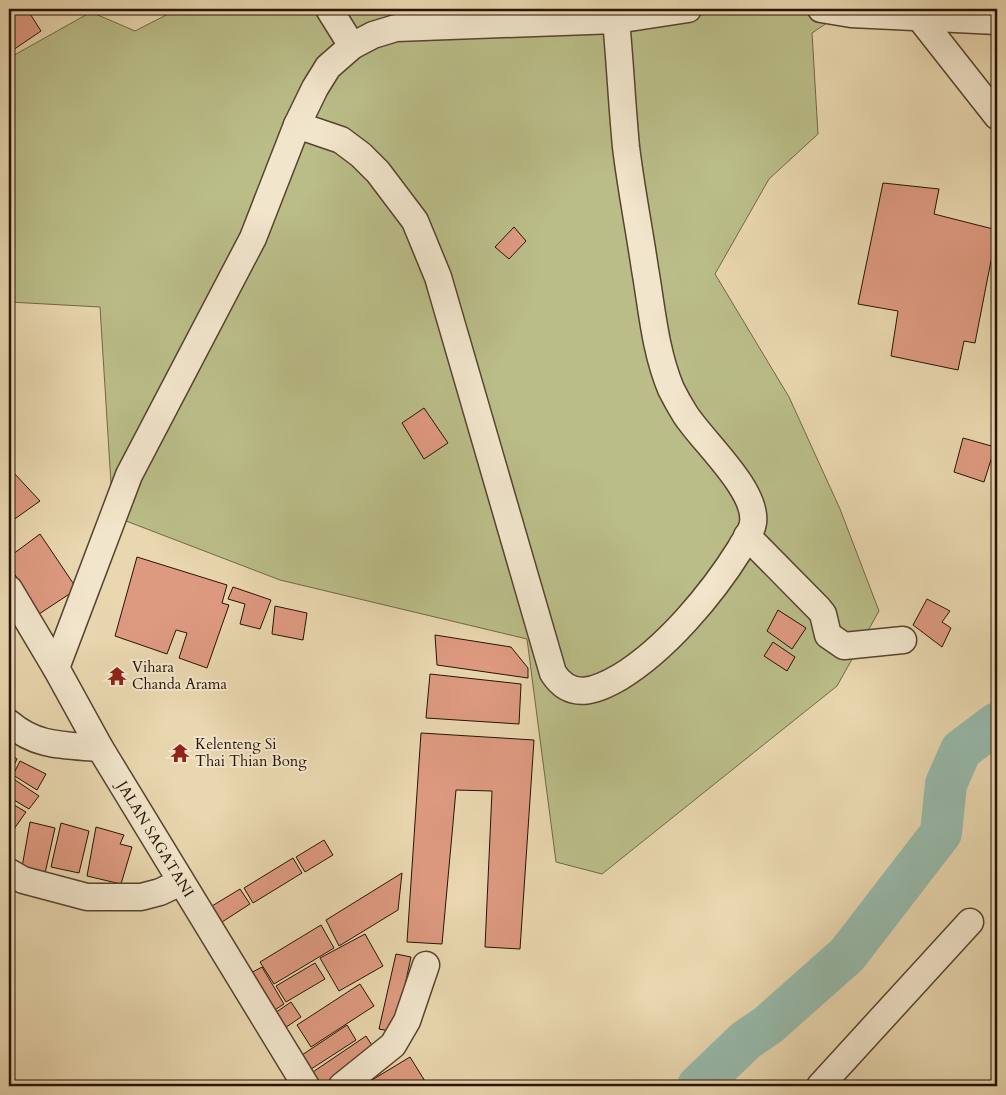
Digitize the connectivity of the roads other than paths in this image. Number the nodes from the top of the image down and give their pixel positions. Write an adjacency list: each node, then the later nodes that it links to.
1 (329, 9): 7 (street)
2 (688, 9): 5 (street)
3 (821, 9): 4 (street)
4 (919, 17): 6 (street); 8 (street)
5 (616, 20): 7 (street); 10 (street)
6 (997, 21)
7 (352, 46): 9 (street)
8 (997, 116)
9 (297, 125): 10 (street); 14 (street)
10 (747, 536): 13 (street)
11 (9, 589): 12 (street, JALAN SAGATANI)
12 (17, 617): 14 (street, JALAN SAGATANI)
13 (903, 640)
14 (56, 668): 16 (street, JALAN SAGATANI)
15 (9, 723): 16 (street)
16 (100, 748): 18 (street, JALAN SAGATANI)
17 (9, 872): 18 (street)
18 (181, 882): 21 (street, JALAN SAGATANI)
19 (970, 922): 23 (street)
20 (426, 965): 22 (street)
21 (306, 1086)
22 (342, 1086)
23 (820, 1086)

